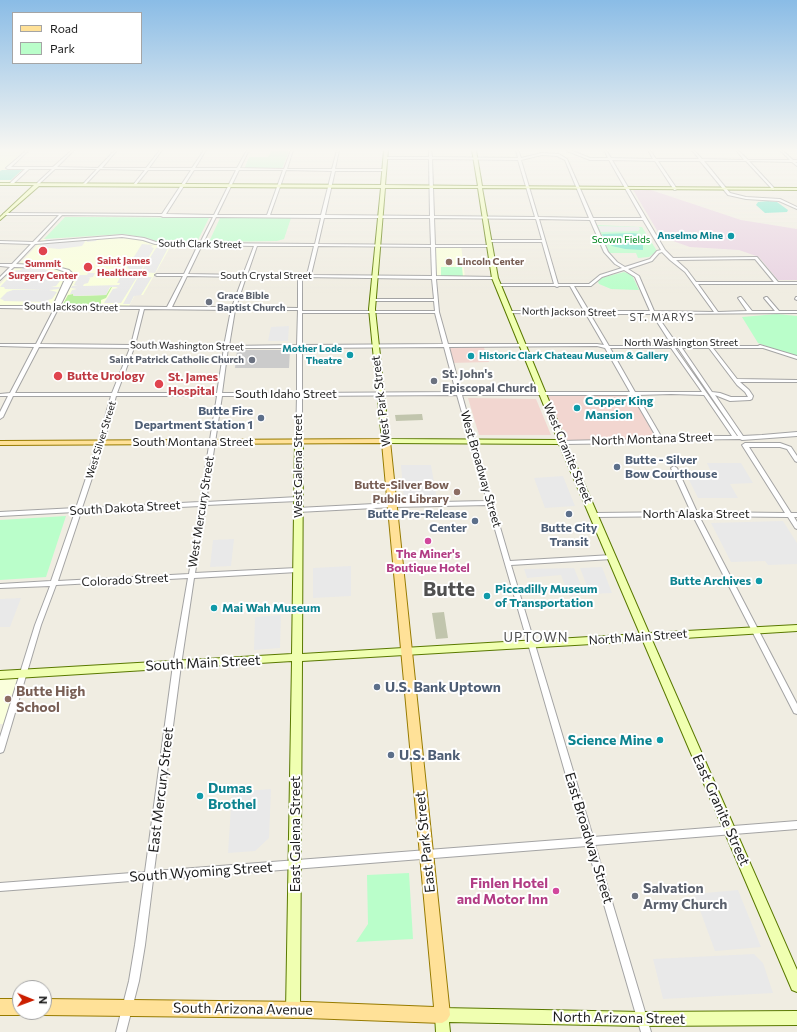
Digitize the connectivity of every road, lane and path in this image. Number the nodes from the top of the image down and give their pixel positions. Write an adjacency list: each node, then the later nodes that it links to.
1 (22, 198): 14 (street)
2 (175, 198): 16 (street)
3 (224, 198): 17 (street)
4 (275, 198): 18 (street)
5 (326, 198): 19 (street)
6 (381, 198): 20 (street, West Park Street)
7 (431, 198): 21 (street, West Broadway Street)
8 (482, 198): 22 (street, West Granite Street)
9 (532, 198): 23 (street)
10 (581, 198): 25 (street)
11 (632, 198): 26 (street)
12 (755, 198): 13 (street)
13 (797, 208)
14 (5, 214): 15 (street); 24 (street)
15 (61, 215): 16 (street); 29 (street)
16 (163, 216): 17 (street)
17 (215, 216): 18 (street); 31 (street)
18 (268, 216): 19 (street)
19 (322, 217): 20 (street); 33 (street)
20 (379, 217): 21 (street); 34 (street, West Park Street)
21 (432, 218): 22 (street); 35 (street, West Broadway Street)
22 (485, 218): 23 (street); 30 (street, West Granite Street)
23 (537, 218): 25 (street); 27 (street)
24 (0, 219)
25 (590, 219): 26 (street); 40 (street)
26 (643, 219): 36 (street)
27 (544, 241): 30 (street, South Clark Street); 54 (street)
28 (0, 242): 29 (street, South Clark Street)
29 (35, 242): 31 (street, South Clark Street); 39 (street)
30 (489, 243): 35 (street, South Clark Street); 49 (street, West Granite Street)
31 (202, 244): 32 (street, South Clark Street); 42 (street)
32 (256, 244): 33 (street, South Clark Street); 43 (street, West Mercury Street)
33 (315, 245): 34 (street, South Clark Street); 45 (street)
34 (377, 245): 35 (street, South Clark Street); 47 (street, West Park Street)
35 (433, 245): 48 (street, West Broadway Street)
36 (663, 251): 37 (street); 40 (street)
37 (671, 259): 50 (street); 51 (street)
38 (0, 265): 39 (street)
39 (12, 266): 46 (street); 61 (street)
40 (626, 269): 55 (street); 73 (street)
41 (157, 275): 42 (street, South Crystal Street)
42 (186, 275): 43 (street, South Crystal Street); 63 (street)
43 (245, 276): 44 (street, South Crystal Street); 64 (street, West Mercury Street)
44 (300, 276): 45 (street, South Crystal Street); 65 (street, West Galena Street)
45 (309, 276): 47 (street, South Crystal Street)
46 (0, 278)
47 (375, 278): 48 (street, South Crystal Street); 58 (street, West Park Street)
48 (434, 278): 49 (street, South Crystal Street); 59 (street, West Broadway Street)
49 (495, 278): 53 (street, West Granite Street)
50 (696, 283): 51 (street); 74 (street)
51 (776, 283): 52 (street)
52 (797, 283)
53 (498, 286): 54 (street); 68 (street, West Granite Street)
54 (557, 286): 55 (street)
55 (572, 286): 72 (street)
56 (740, 298): 69 (street)
57 (766, 298): 70 (street)
58 (372, 300): 59 (street); 66 (street, West Park Street)
59 (435, 300): 67 (street, West Broadway Street)
60 (0, 307): 61 (street, South Jackson Street)
61 (56, 307): 62 (street, South Jackson Street); 77 (street)
62 (142, 308): 63 (street); 78 (street, West Silver Street)
63 (169, 308): 64 (street)
64 (233, 310): 65 (street); 85 (street, West Mercury Street)
65 (300, 311): 66 (street); 83 (street, West Galena Street)
66 (372, 312): 67 (street); 79 (street, West Park Street)
67 (438, 312): 80 (street, West Broadway Street)
68 (508, 312): 72 (street, North Jackson Street); 81 (street, West Granite Street)
69 (750, 312): 70 (street, North Jackson Street); 74 (street, North Jackson Street)
70 (778, 312): 71 (street, North Jackson Street)
71 (797, 312)
72 (587, 313): 73 (street, North Jackson Street); 82 (street)
73 (653, 313): 74 (street, North Jackson Street); 75 (street)
74 (717, 313)
75 (673, 343): 82 (street, North Washington Street); 84 (street, North Washington Street); 86 (street, North Washington Street); 91 (street); 96 (street)
76 (0, 345): 77 (street, South Washington Street)
77 (37, 345): 78 (street, South Washington Street); 98 (street)
78 (133, 345): 85 (street, South Washington Street); 99 (street, West Silver Street)
79 (375, 345): 80 (street, North Washington Street); 83 (street, South Washington Street); 100 (street, West Park Street)
80 (446, 345): 81 (street, North Washington Street); 94 (street, West Broadway Street)
81 (522, 345): 82 (street, North Washington Street); 95 (street, West Granite Street)
82 (606, 345): 90 (street)
83 (300, 346): 85 (street, South Washington Street); 93 (street, West Galena Street)
84 (710, 346): 86 (street, North Washington Street); 88 (street)
85 (226, 347): 92 (street, West Mercury Street)
86 (764, 347): 87 (street, North Washington Street)
87 (797, 358)
88 (736, 380): 89 (street); 91 (street)
89 (797, 381)
90 (633, 393): 95 (street, South Idaho Street); 96 (street, South Idaho Street); 104 (street)
91 (711, 393): 103 (street)
92 (220, 394): 93 (street, South Idaho Street); 99 (street, South Idaho Street); 107 (street, West Mercury Street)
93 (298, 394): 100 (street, South Idaho Street); 108 (street, West Galena Street)
94 (459, 394): 95 (street, South Idaho Street); 100 (street, South Idaho Street); 109 (street, West Broadway Street)
95 (543, 394): 110 (street, West Granite Street)
96 (705, 394): 103 (street)
97 (0, 395): 98 (street, South Idaho Street)
98 (12, 395): 99 (street, South Idaho Street); 101 (street)
99 (114, 395): 106 (street, West Silver Street)
100 (381, 395): 105 (street, West Park Street)
101 (0, 417)
102 (797, 434): 103 (street, North Montana Street)
103 (739, 438): 104 (street, North Montana Street)
104 (660, 439): 110 (street, North Montana Street)
105 (386, 441): 108 (main road, South Montana Street); 109 (street, North Montana Street); 117 (main road, West Park Street)
106 (101, 442): 107 (main road, South Montana Street); 111 (main road, South Montana Street); 118 (street, West Silver Street)
107 (213, 442): 108 (main road, South Montana Street); 116 (street, West Mercury Street)
108 (299, 442): 114 (street, West Galena Street)
109 (472, 442): 110 (street, North Montana Street); 115 (street, West Broadway Street)
110 (562, 442): 122 (street, West Granite Street)
111 (0, 443)
112 (797, 460): 123 (street)
113 (674, 468): 121 (street)
114 (298, 499): 116 (street, South Dakota Street); 119 (street, West Galena Street)
115 (490, 503): 117 (street); 127 (street, West Broadway Street)
116 (202, 504): 118 (street, South Dakota Street); 129 (street, West Mercury Street)
117 (393, 505): 119 (street); 136 (main road, West Park Street)
118 (79, 510): 120 (street, South Dakota Street); 130 (street, West Silver Street)
119 (298, 510): 128 (street, West Galena Street)
120 (0, 514)
121 (695, 514): 122 (street, North Alaska Street); 123 (street, North Alaska Street); 133 (street)
122 (594, 515): 126 (street, West Granite Street)
123 (790, 515): 124 (street, North Alaska Street); 125 (street)
124 (797, 515)
125 (797, 527)
126 (612, 557): 127 (street); 134 (street, West Granite Street)
127 (508, 563): 135 (street, West Broadway Street)
128 (297, 570): 129 (street, Colorado Street); 137 (street, West Galena Street)
129 (190, 576): 130 (street, Colorado Street); 138 (street, West Mercury Street)
130 (54, 583): 131 (street, Colorado Street); 139 (street, West Silver Street)
131 (0, 586)
132 (797, 628): 133 (street, North Main Street)
133 (756, 630): 134 (street, North Main Street); 141 (street)
134 (646, 636): 135 (street, North Main Street); 144 (street, East Granite Street)
135 (532, 644): 136 (street, North Main Street); 145 (street, East Broadway Street)
136 (407, 652): 137 (street, South Main Street); 146 (main road, East Park Street)
137 (296, 657): 138 (street, South Main Street); 147 (street, East Galena Street)
138 (177, 665): 139 (street, South Main Street); 148 (street, East Mercury Street)
139 (23, 674): 140 (street, South Main Street); 142 (street, West Silver Street)
140 (0, 675)
141 (797, 711)
142 (0, 750)
143 (797, 825): 144 (street, South Wyoming Street)
144 (730, 830): 145 (street, South Wyoming Street); 150 (street, East Granite Street)
145 (590, 841): 146 (street, South Wyoming Street); 158 (street, East Broadway Street)
146 (426, 855): 147 (street, South Wyoming Street); 156 (main road, East Park Street)
147 (295, 865): 148 (street, South Wyoming Street); 155 (street, East Galena Street)
148 (150, 876): 149 (street, South Wyoming Street); 154 (street, East Mercury Street)
149 (0, 887)
150 (797, 985)
151 (0, 1007): 152 (main road)
152 (12, 1007)
153 (52, 1007): 154 (main road, South Arizona Avenue)
154 (127, 1007): 155 (main road, South Arizona Avenue); 159 (street, East Mercury Street)
155 (294, 1011): 156 (main road, South Arizona Avenue)
156 (442, 1015): 158 (street, North Arizona Street); 160 (street, East Park Street)
157 (797, 1018): 158 (street, North Arizona Street)
158 (642, 1019): 161 (street, East Broadway Street)
159 (121, 1032)
160 (443, 1032)
161 (646, 1032)

